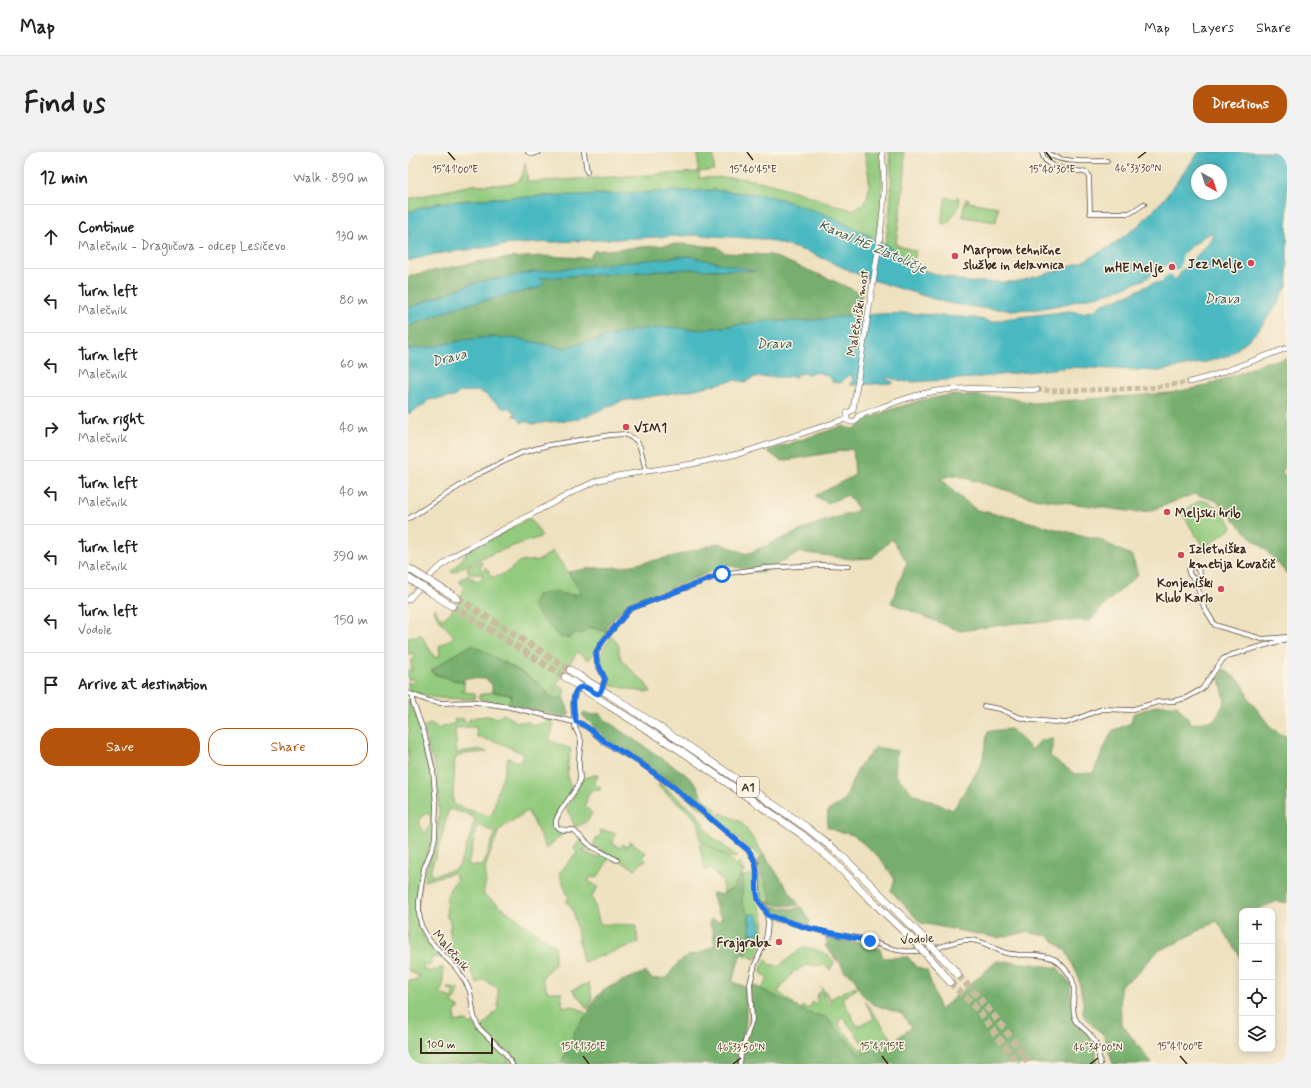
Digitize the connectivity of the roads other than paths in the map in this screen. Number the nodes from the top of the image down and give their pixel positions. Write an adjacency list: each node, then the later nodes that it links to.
1 (528, 152): 2 (street)
2 (539, 152)
3 (584, 152): 8 (street)
4 (882, 152): 13 (street, Malečniški most)
5 (1042, 152): 9 (street)
6 (1048, 152): 7 (street)
7 (1107, 161)
8 (587, 172)
9 (1144, 204)
10 (1287, 348): 11 (street)
11 (1190, 382)
12 (1037, 390): 14 (street)
13 (853, 410): 14 (street); 15 (street)
14 (858, 416): 15 (street)
15 (847, 420): 16 (street)
16 (646, 471): 17 (street); 23 (street)
17 (408, 519)
18 (849, 566): 31 (street)
19 (408, 568): 22 (highway, bridge)
20 (408, 578): 24 (highway, bridge)
21 (1198, 580): 25 (street)
22 (457, 598)
23 (408, 600)
24 (452, 606)
25 (1287, 638): 30 (street)
26 (570, 670): 34 (highway, A1, bridge)
27 (565, 677): 35 (highway, A1, bridge)
28 (408, 693): 29 (street)
29 (413, 696): 31 (street); 36 (street, Malečnik)
30 (984, 706)
31 (576, 722): 32 (street); 33 (street)
32 (617, 860)
33 (767, 915): 37 (street); 38 (street, Vodole)
34 (958, 975)
35 (950, 982)
36 (512, 1064)
37 (740, 1064)
38 (1100, 1064)

